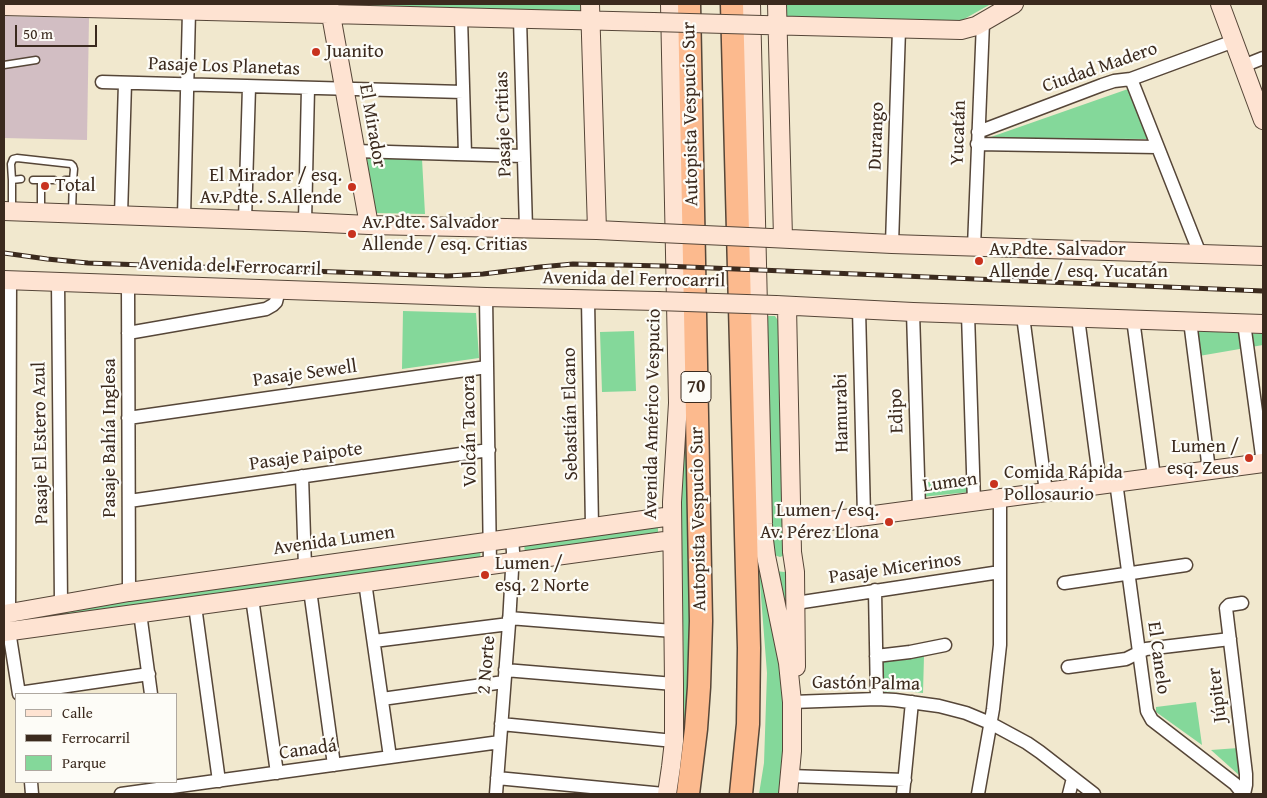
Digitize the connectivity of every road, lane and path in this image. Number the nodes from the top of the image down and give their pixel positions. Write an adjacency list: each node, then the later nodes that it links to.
1 (670, 4): 88 (street, Avenida Américo Vespucio)
2 (689, 4): 151 (highway, Autopista Vespucio Sur / 70)
3 (732, 4): 152 (highway)
4 (751, 4): 96 (street)
5 (777, 4): 15 (street)
6 (1014, 4): 14 (street)
7 (1220, 4): 17 (street)
8 (4, 6): 10 (street)
9 (330, 9): 10 (street); 12 (street); 28 (street, El Mirador)
10 (189, 11): 25 (street)
11 (590, 12): 13 (street); 15 (street, bridge); 52 (street)
12 (461, 18): 13 (street); 29 (street)
13 (520, 19): 35 (street, Pasaje Critias)
14 (983, 22): 16 (street); 31 (street, Yucatán)
15 (770, 26): 16 (street); 53 (street)
16 (899, 29): 54 (street, Durango)
17 (1234, 41): 21 (street); 22 (street, Ciudad Madero)
18 (1263, 58): 21 (street)
19 (36, 60): 20 (lane)
20 (4, 65)
21 (1243, 66): 30 (street)
22 (1131, 79): 31 (street, Ciudad Madero); 32 (street)
23 (102, 82): 24 (street, Pasaje Los Planetas)
24 (125, 83): 25 (street, Pasaje Los Planetas); 46 (street)
25 (187, 85): 26 (street, Pasaje Los Planetas); 47 (street)
26 (249, 87): 27 (street, Pasaje Los Planetas); 48 (street)
27 (308, 88): 28 (street, Pasaje Los Planetas); 49 (street)
28 (344, 90): 29 (street, Pasaje Los Planetas); 33 (street, El Mirador)
29 (463, 92): 34 (street)
30 (1263, 120)
31 (978, 138): 32 (street); 55 (street, Yucatán)
32 (1157, 147): 56 (street)
33 (355, 151): 34 (street); 50 (street, El Mirador)
34 (465, 154): 35 (street)
35 (523, 156): 51 (street, Pasaje Critias)
36 (21, 179): 37 (lane)
37 (12, 180): 42 (lane); 43 (lane)
38 (33, 180): 39 (lane)
39 (41, 180): 40 (lane); 44 (lane)
40 (54, 180)
41 (65, 180): 42 (lane)
42 (73, 180): 45 (lane)
43 (8, 211): 44 (street)
44 (41, 212): 45 (street)
45 (72, 213): 46 (street)
46 (121, 215): 47 (street)
47 (184, 217): 48 (street)
48 (245, 220): 49 (street)
49 (305, 222): 50 (street)
50 (369, 225): 51 (street)
51 (526, 229): 52 (street)
52 (597, 230): 53 (street, bridge)
53 (776, 238): 54 (street)
54 (892, 244): 55 (street)
55 (974, 247): 56 (street)
56 (1200, 254): 57 (street)
57 (1263, 256)
58 (7, 280): 59 (street, Avenida del Ferrocarril); 113 (street)
59 (58, 282): 60 (street, Avenida del Ferrocarril); 109 (street, Pasaje El Estero Azul)
60 (128, 285): 61 (street, Avenida del Ferrocarril); 74 (street, Pasaje Bahía Inglesa)
61 (279, 290): 62 (street, Avenida del Ferrocarril); 74 (street)
62 (486, 297): 63 (street, Avenida del Ferrocarril); 75 (street, Volcán Tacora)
63 (588, 300): 64 (street, Avenida del Ferrocarril, bridge); 90 (street, Sebastián Elcano)
64 (782, 305): 65 (street, Avenida del Ferrocarril); 91 (street)
65 (859, 309): 66 (street, Avenida del Ferrocarril); 89 (street, Hamurabi)
66 (913, 312): 67 (street, Avenida del Ferrocarril); 87 (street, Edipo)
67 (968, 314): 68 (street, Avenida del Ferrocarril); 86 (street)
68 (1023, 316): 69 (street, Avenida del Ferrocarril); 83 (street)
69 (1078, 318): 70 (street, Avenida del Ferrocarril); 82 (street, El Canelo)
70 (1133, 319): 71 (street, Avenida del Ferrocarril); 81 (street)
71 (1190, 321): 72 (street, Avenida del Ferrocarril); 79 (street)
72 (1244, 323): 73 (street, Avenida del Ferrocarril); 78 (street)
73 (1263, 324)
74 (128, 333): 76 (street, Pasaje Bahía Inglesa)
75 (487, 367): 76 (street, Pasaje Sewell); 77 (street, Volcán Tacora)
76 (128, 418): 85 (street, Pasaje Bahía Inglesa)
77 (489, 450): 80 (street, Pasaje Paipote); 94 (street, Volcán Tacora)
78 (1263, 462): 79 (street, Lumen)
79 (1210, 470): 81 (street, Lumen)
80 (302, 476): 85 (street, Pasaje Paipote); 100 (street)
81 (1154, 477): 82 (street, Lumen)
82 (1108, 483): 83 (street, Lumen); 102 (street, El Canelo)
83 (1046, 492): 84 (street, Lumen)
84 (1000, 498): 86 (street, Lumen); 101 (street)
85 (128, 501): 107 (street, Pasaje Bahía Inglesa)
86 (974, 502): 87 (street, Lumen)
87 (920, 509): 89 (street, Lumen)
88 (672, 516): 90 (street, Avenida Lumen); 93 (street, Avenida Américo Vespucio)
89 (864, 516): 91 (street, Lumen)
90 (592, 526): 92 (street, Avenida Lumen)
91 (792, 526): 95 (street)
92 (512, 538): 94 (street, Avenida Lumen); 97 (street, 2 Norte)
93 (672, 540): 97 (street); 116 (street, Avenida Américo Vespucio)
94 (490, 541): 98 (street, Volcán Tacora); 100 (street, Avenida Lumen)
95 (792, 552): 96 (street); 110 (street)
96 (766, 556): 132 (street)
97 (513, 562): 98 (street); 115 (street, 2 Norte)
98 (490, 564): 103 (street)
99 (1186, 565): 102 (street)
100 (305, 567): 107 (street, Avenida Lumen)
101 (1000, 572): 106 (street, Pasaje Micerinos); 134 (street)
102 (1128, 574): 104 (street); 121 (street, El Canelo)
103 (365, 582): 105 (street); 119 (street)
104 (1064, 583)
105 (310, 590): 108 (street); 139 (street)
106 (875, 590): 110 (street, Pasaje Micerinos); 122 (street)
107 (129, 592): 109 (street, Avenida Lumen)
108 (252, 598): 112 (street); 140 (street)
109 (61, 603): 113 (street, Avenida Lumen)
110 (796, 603): 132 (street)
111 (1242, 603): 118 (street, Júpiter)
112 (195, 606): 114 (street); 145 (street)
113 (7, 613)
114 (140, 613): 117 (street); 124 (street)
115 (509, 621): 116 (street); 119 (street); 125 (street, 2 Norte)
116 (674, 631): 126 (street, Avenida Américo Vespucio)
117 (6, 632): 127 (street)
118 (1230, 639): 121 (street); 158 (street, Júpiter)
119 (374, 641): 130 (street)
120 (945, 644): 122 (street)
121 (1138, 653): 123 (street); 158 (street, El Canelo)
122 (876, 656): 131 (street)
123 (1068, 667)
124 (149, 674): 128 (street); 129 (street)
125 (505, 676): 126 (street); 130 (street); 135 (street, 2 Norte)
126 (674, 684): 136 (street, Avenida Américo Vespucio)
127 (19, 693)
128 (26, 693)
129 (151, 693)
130 (382, 699): 138 (street)
131 (877, 699): 132 (street, Gastón Palma); 133 (street, Gastón Palma)
132 (792, 702): 141 (street)
133 (912, 702): 134 (street, Gastón Palma); 144 (street)
134 (990, 723): 143 (street, Gastón Palma); 155 (street)
135 (501, 724): 136 (street); 137 (street, 2 Norte)
136 (674, 741): 150 (street, Avenida Américo Vespucio)
137 (500, 742): 138 (street, Canadá); 142 (street, 2 Norte)
138 (390, 757): 139 (street, Canadá)
139 (334, 765): 140 (street, Canadá)
140 (277, 773): 145 (street, Canadá)
141 (790, 776): 144 (street); 153 (street)
142 (497, 778): 149 (street, 2 Norte); 150 (street)
143 (1073, 778): 156 (street); 157 (street, Gastón Palma)
144 (905, 780): 154 (street)
145 (219, 781): 147 (street, Canadá)
146 (163, 785): 147 (street, Canadá); 148 (street, Canadá)
147 (202, 789)
148 (121, 794)
149 (496, 794)
150 (666, 794)
151 (688, 794)
152 (741, 794)
153 (788, 794)
154 (903, 794)
155 (978, 794)
156 (1069, 794)
157 (1094, 794)
158 (1244, 794)

